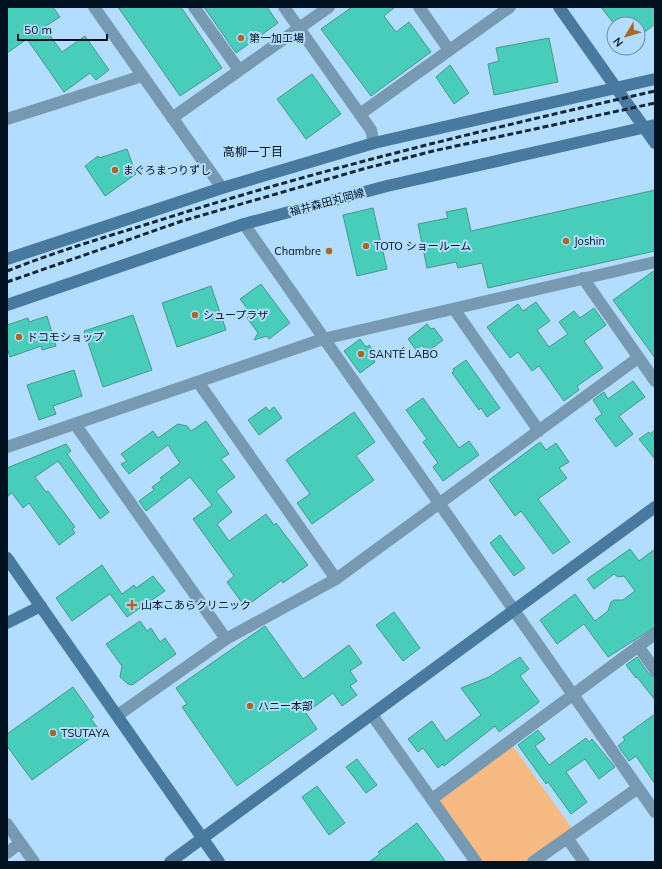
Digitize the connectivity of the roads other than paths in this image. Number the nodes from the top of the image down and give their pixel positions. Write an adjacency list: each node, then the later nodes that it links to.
1 (94, 7): 11 (street)
2 (194, 7): 10 (street)
3 (284, 7): 8 (street)
4 (329, 7): 8 (street)
5 (419, 7): 9 (street)
6 (510, 7): 9 (street)
7 (559, 7): 13 (main road)
8 (299, 28): 10 (street); 14 (street)
9 (449, 50): 14 (street)
10 (239, 70): 15 (street)
11 (142, 76): 15 (street); 16 (street)
12 (655, 79): 13 (main road)
13 (618, 88): 17 (main road); 18 (main road)
14 (360, 114): 18 (street)
15 (172, 118): 20 (street)
16 (7, 120)
17 (649, 126): 19 (main road); 21 (main road, 福井森田丸岡線)
18 (374, 143): 20 (main road)
19 (655, 143)
20 (222, 188): 22 (main road)
21 (244, 224): 25 (main road, 福井森田丸岡線); 27 (street)
22 (7, 259)
23 (655, 262): 24 (street)
24 (583, 278): 26 (street); 28 (street)
25 (7, 305)
26 (454, 309): 27 (street); 32 (street)
27 (323, 338): 30 (street); 34 (street)
28 (638, 358): 29 (street); 32 (street)
29 (655, 381)
30 (198, 382): 31 (street); 37 (street)
31 (75, 424): 33 (street); 42 (street)
32 (539, 431): 34 (street)
33 (7, 447)
34 (439, 504): 37 (street); 39 (street)
35 (655, 507): 39 (main road)
36 (7, 558): 38 (main road)
37 (336, 579): 42 (street)
38 (41, 606): 40 (main road); 46 (main road)
39 (514, 610): 45 (street); 47 (main road)
40 (7, 623)
41 (655, 634): 43 (street)
42 (226, 639): 46 (street)
43 (638, 646): 44 (street); 45 (street)
44 (655, 670)
45 (573, 694): 48 (street); 49 (street)
46 (118, 715): 52 (main road)
47 (372, 715): 49 (street); 52 (main road)
48 (638, 788): 50 (street); 53 (street)
49 (432, 798): 59 (street)
50 (655, 812)
51 (7, 824): 54 (street)
52 (202, 838): 57 (main road); 58 (main road)
53 (567, 838): 60 (street); 61 (street)
54 (20, 843): 55 (street); 56 (street)
55 (7, 853)
56 (34, 862)
57 (170, 862)
58 (219, 862)
59 (476, 862)
60 (533, 862)
61 (584, 862)

